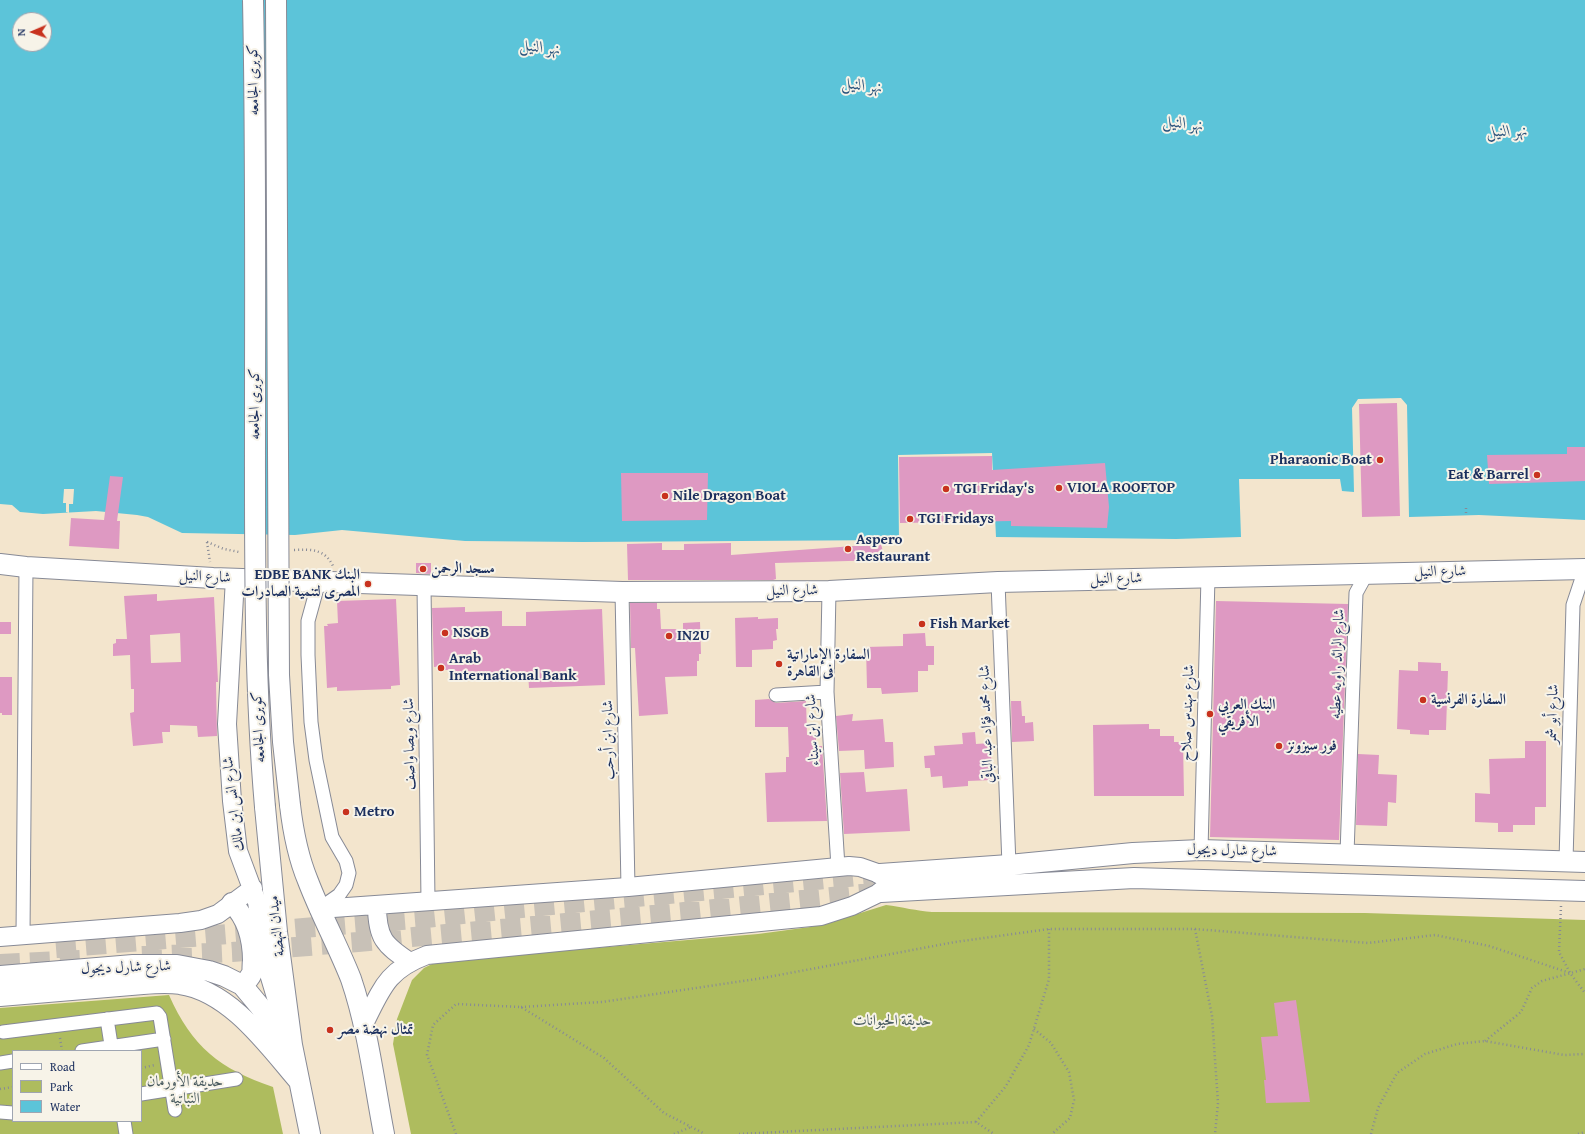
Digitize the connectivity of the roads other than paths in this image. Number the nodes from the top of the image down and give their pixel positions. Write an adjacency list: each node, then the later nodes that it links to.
1 (253, 0): 16 (main road, كوبرى الجامعه, bridge)
2 (276, 0): 29 (main road, كوبرى الجامعه, bridge)
3 (0, 564): 4 (main road, شارع النيل)
4 (26, 567): 8 (main road, شارع النيل); 30 (street)
5 (1585, 569): 6 (main road, شارع النيل); 19 (street, شارع أبو شمر)
6 (1367, 573): 7 (main road, شارع النيل); 18 (street, شارع الرائد راويه عطيه)
7 (1208, 577): 10 (main road, شارع النيل); 17 (street, شارع مهندس صلاح)
8 (235, 578): 9 (main road, شارع النيل); 24 (street, شارع انس ابن مالك)
9 (319, 581): 11 (main road, شارع النيل); 29 (street)
10 (998, 582): 12 (main road, شارع النيل); 20 (street, شارع محمد فؤاد عبد الباقي)
11 (424, 586): 13 (main road, شارع النيل); 26 (street, شارع ويصا واصف)
12 (830, 591): 13 (main road, شارع النيل); 14 (street, شارع ابن سيناء)
13 (622, 592): 23 (street, شارع ابن أرحب)
14 (827, 692): 15 (street); 21 (street, شارع ابن سيناء)
15 (776, 695)
16 (265, 807): 40 (main road, ميدان النهضة)
17 (1200, 850): 18 (main road, شارع شارل ديجول); 20 (main road, شارع شارل ديجول)
18 (1347, 854): 19 (main road, شارع شارل ديجول)
19 (1576, 862)
20 (1009, 865): 22 (main road, شارع شارل ديجول)
21 (838, 868): 22 (street); 23 (street)
22 (881, 883): 25 (main road, شارع شارل ديجول); 32 (street)
23 (628, 887): 26 (street)
24 (253, 888): 27 (street); 40 (street, شارع انس ابن مالك)
25 (1585, 891)
26 (428, 901): 28 (street)
27 (232, 903): 30 (street); 34 (main road)
28 (377, 905): 29 (street); 32 (street)
29 (320, 909): 37 (main road)
30 (23, 934): 31 (street)
31 (0, 936)
32 (410, 962): 37 (street)
33 (0, 976): 34 (main road, شارع شارل ديجول)
34 (242, 985): 40 (main road, شارع شارل ديجول)
35 (0, 996): 46 (main road)
36 (107, 1019): 38 (street); 39 (street); 41 (street)
37 (364, 1024): 55 (main road)
38 (2, 1032)
39 (164, 1039): 41 (street); 47 (street)
40 (292, 1045): 46 (main road, ميدان النهضة)
41 (112, 1049): 42 (street)
42 (97, 1050)
43 (12, 1061): 44 (street)
44 (0, 1063)
45 (236, 1079): 47 (street)
46 (299, 1081): 54 (main road, ميدان النهضة)
47 (172, 1089): 48 (street); 49 (street)
48 (142, 1094)
49 (175, 1110)
50 (0, 1112): 51 (street)
51 (12, 1114)
52 (124, 1122): 53 (street)
53 (126, 1134)
54 (310, 1134)
55 (384, 1134)

